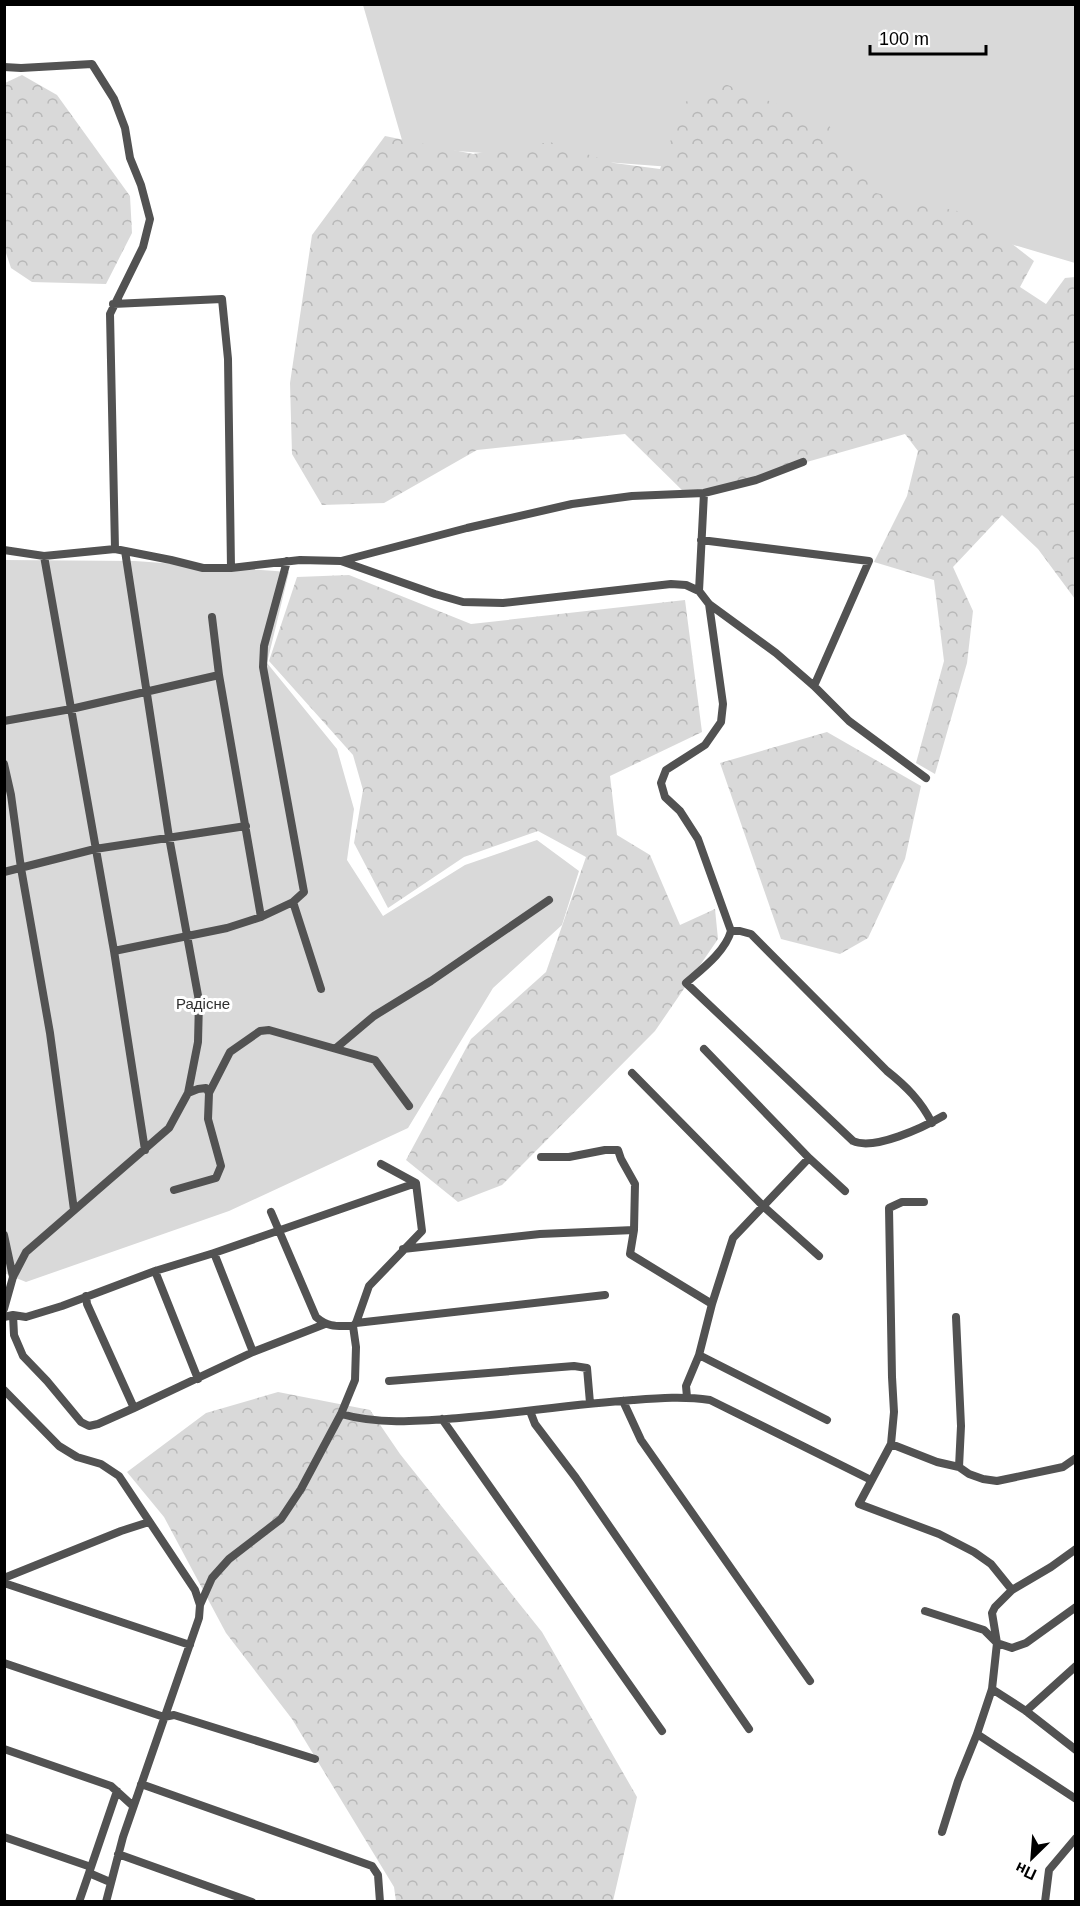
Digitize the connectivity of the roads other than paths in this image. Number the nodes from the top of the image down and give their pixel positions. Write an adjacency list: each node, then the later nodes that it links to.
1 (4, 67): 2 (street)
2 (113, 304): 6 (street); 12 (street)
3 (803, 462): 4 (street)
4 (704, 493): 5 (street); 11 (street)
5 (701, 540): 13 (street); 17 (street)
6 (115, 549): 8 (street); 9 (street)
7 (4, 550): 9 (street)
8 (125, 551): 12 (street); 18 (street)
9 (44, 556): 19 (street)
10 (287, 561): 11 (street); 12 (street); 29 (street)
11 (341, 561): 13 (street)
12 (231, 568)
13 (699, 591): 14 (street)
14 (709, 604): 17 (street); 31 (street)
15 (212, 617): 16 (street)
16 (219, 675): 18 (street); 23 (street)
17 (814, 686): 22 (street)
18 (147, 691): 19 (street); 24 (street)
19 (71, 709): 20 (street); 25 (street)
20 (4, 721)
21 (4, 764): 26 (street)
22 (926, 778)
23 (246, 826): 24 (street); 30 (street)
24 (170, 837): 25 (street); 32 (street)
25 (95, 849): 26 (street); 33 (street)
26 (21, 868): 27 (street); 52 (street)
27 (4, 872)
28 (549, 900): 35 (street)
29 (293, 902): 30 (street); 34 (street)
30 (261, 917): 32 (street)
31 (731, 931): 42 (street); 42 (street)
32 (187, 936): 33 (street); 38 (street)
33 (114, 951): 43 (street)
34 (321, 989)
35 (336, 1048): 39 (street); 40 (street)
36 (704, 1049): 45 (street)
37 (632, 1073): 51 (street)
38 (188, 1093): 39 (street); 43 (street)
39 (209, 1093): 48 (street)
40 (409, 1106)
41 (943, 1116): 42 (street)
42 (932, 1123)
43 (145, 1150): 52 (street)
44 (541, 1157): 55 (street)
45 (809, 1158): 49 (street); 51 (street)
46 (381, 1164): 47 (street)
47 (416, 1183): 54 (street); 57 (street)
48 (174, 1190)
49 (845, 1191)
50 (924, 1202): 83 (street)
51 (763, 1206): 59 (street); 64 (street)
52 (74, 1210): 61 (street)
53 (271, 1212): 54 (street)
54 (278, 1230): 58 (street); 68 (street)
55 (634, 1230): 57 (street); 64 (street)
56 (4, 1235): 61 (street)
57 (403, 1249): 69 (street)
58 (214, 1253): 60 (street); 70 (street)
59 (819, 1256)
60 (155, 1272): 63 (street); 72 (street)
61 (13, 1277): 65 (street)
62 (605, 1295): 69 (street)
63 (86, 1296): 66 (street); 78 (street)
64 (712, 1304): 71 (street)
65 (4, 1309)
66 (9, 1316): 78 (street)
67 (956, 1317): 85 (street)
68 (325, 1324): 69 (street); 70 (street)
69 (355, 1324): 80 (street)
70 (253, 1352): 72 (street)
71 (699, 1355): 75 (street); 82 (street)
72 (198, 1379): 78 (street)
73 (390, 1381): 77 (street)
74 (4, 1390): 87 (street)
75 (687, 1397): 76 (street); 86 (street)
76 (623, 1401): 77 (street); 99 (street)
77 (590, 1403): 79 (street)
78 (134, 1408)
79 (530, 1411): 81 (street); 103 (street)
80 (341, 1414): 81 (street); 92 (street)
81 (442, 1419): 104 (street)
82 (826, 1420)
83 (891, 1444): 85 (street); 86 (street)
84 (1076, 1458): 85 (street)
85 (958, 1467)
86 (871, 1480): 91 (street)
87 (149, 1522): 89 (street); 92 (street)
88 (1076, 1549): 91 (street)
89 (4, 1578)
90 (4, 1583): 96 (street)
91 (1012, 1590): 95 (street)
92 (200, 1605): 96 (street)
93 (1076, 1606): 95 (street)
94 (925, 1611): 95 (street)
95 (997, 1643): 100 (street)
96 (190, 1645): 102 (street)
97 (4, 1663): 102 (street)
98 (1076, 1666): 101 (street)
99 (810, 1681)
100 (992, 1689): 101 (street); 105 (street)
101 (1026, 1711): 107 (street)
102 (165, 1717): 108 (street); 109 (street)
103 (749, 1729)
104 (662, 1731)
105 (977, 1734): 111 (street); 113 (street)
106 (4, 1749): 110 (street)
107 (1076, 1750)
108 (315, 1759)
109 (141, 1784): 112 (street); 122 (street)
110 (117, 1791): 112 (street); 117 (street)
111 (1076, 1798)
112 (134, 1806): 116 (street)
113 (942, 1832)
114 (4, 1837): 117 (street)
115 (1076, 1838): 123 (street)
116 (118, 1854): 118 (street); 121 (street)
117 (90, 1870): 118 (street); 119 (street)
118 (110, 1882): 120 (street)
119 (80, 1902)
120 (106, 1902)
121 (252, 1902)
122 (380, 1902)
123 (1045, 1902)

